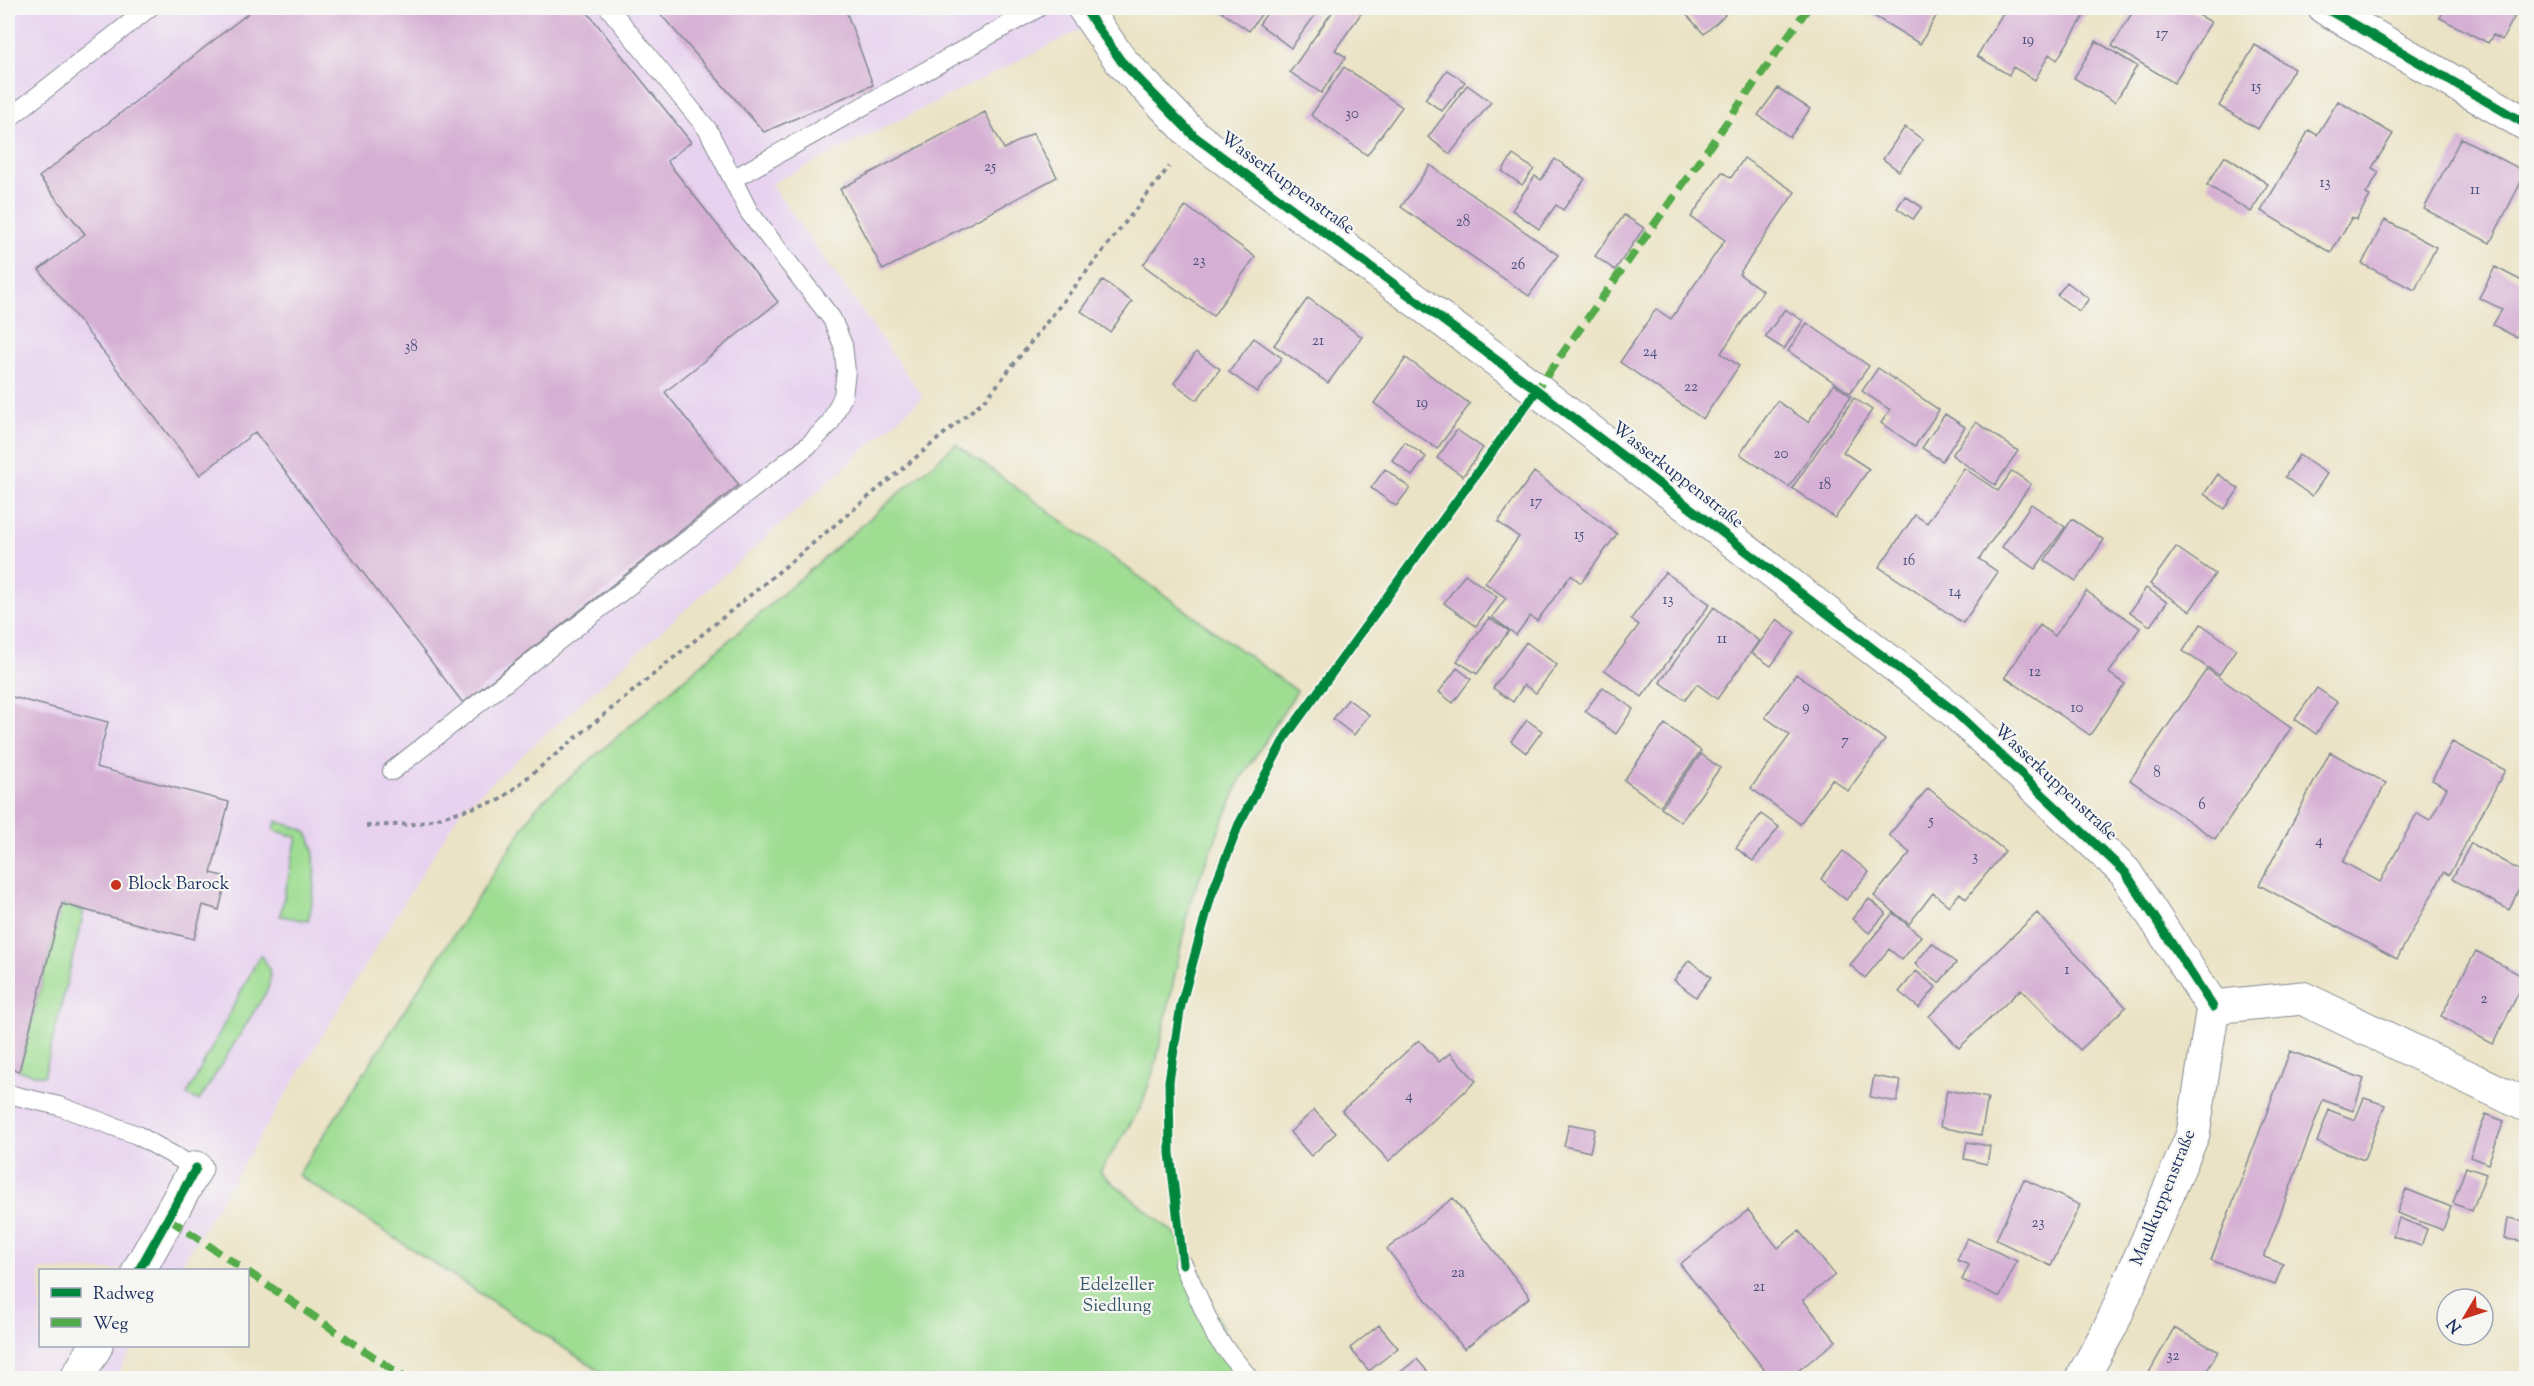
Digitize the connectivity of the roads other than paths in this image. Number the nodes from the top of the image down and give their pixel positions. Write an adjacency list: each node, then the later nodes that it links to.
1 (149, 8): 6 (lane)
2 (609, 8): 8 (lane)
3 (1038, 8): 8 (lane)
4 (1084, 8): 10 (street, Wasserkuppenstraße)
5 (2325, 8): 7 (street)
6 (8, 119)
7 (2526, 124)
8 (733, 179): 9 (lane)
9 (392, 771)
10 (2214, 1007): 12 (street); 19 (street, Maulkuppenstraße)
11 (8, 1094): 13 (lane)
12 (2526, 1105)
13 (196, 1168): 15 (street)
14 (1183, 1264): 18 (lane)
15 (140, 1269)
16 (95, 1347): 17 (street)
17 (77, 1378)
18 (1250, 1378)
19 (2082, 1378)

